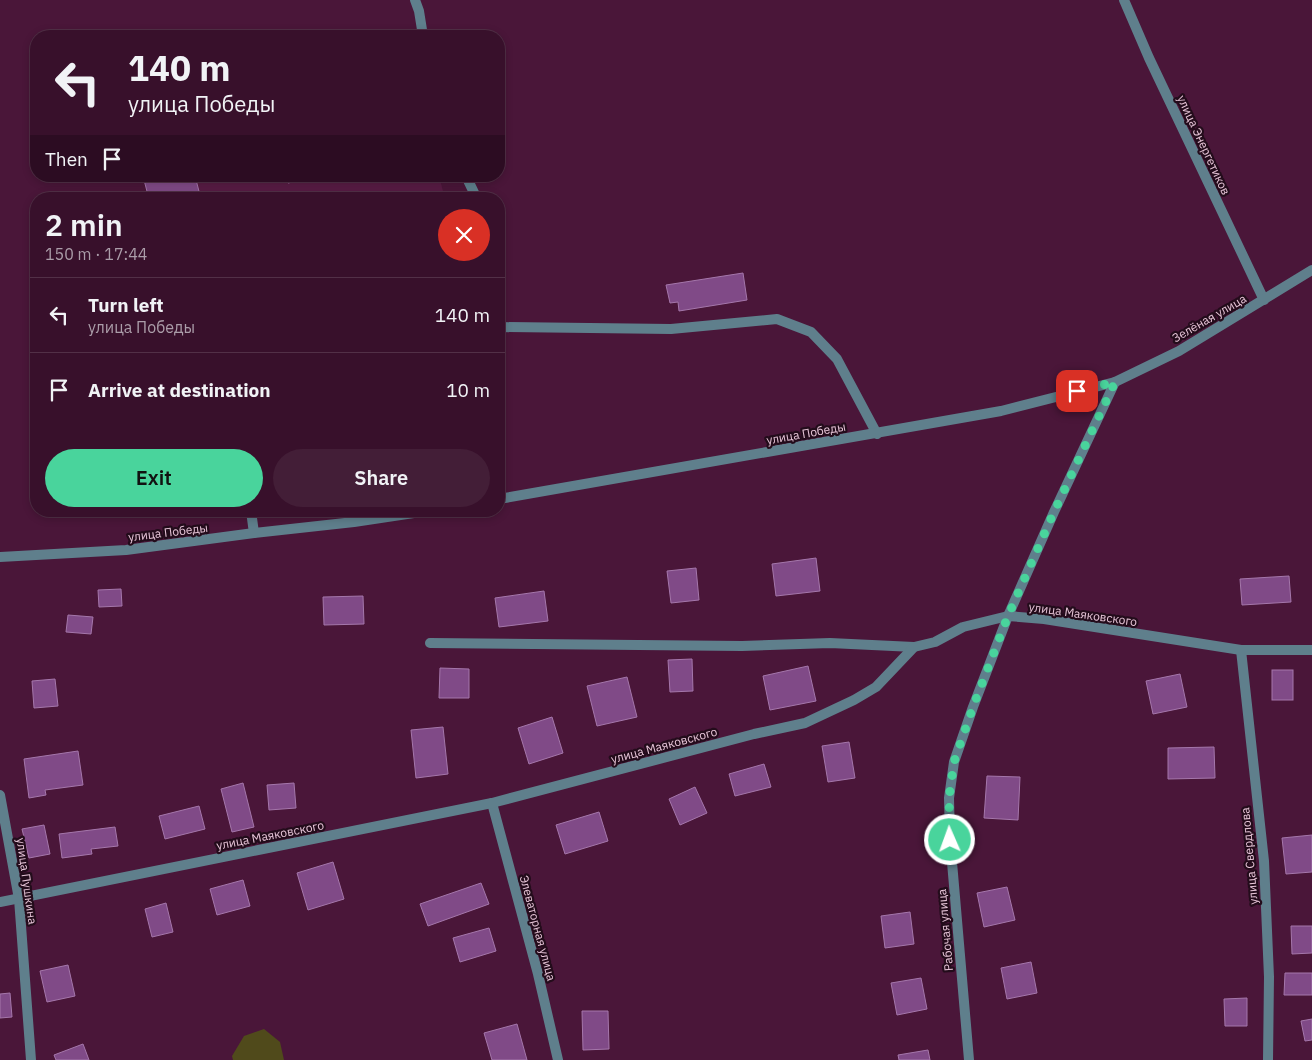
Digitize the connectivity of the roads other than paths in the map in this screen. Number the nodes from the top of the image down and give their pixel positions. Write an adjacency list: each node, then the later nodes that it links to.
1 (414, 0): 3 (street)
2 (1124, 0): 5 (street, улица Энергетиков)
3 (422, 30)
4 (1312, 270): 5 (street, Зелёная улица)
5 (1264, 300): 7 (street, Зелёная улица)
6 (505, 326): 8 (street)
7 (1115, 382): 8 (street, улица Победы); 14 (street, Рабочая улица)
8 (876, 434): 9 (street, улица Победы)
9 (505, 498)
10 (252, 517): 12 (street)
11 (387, 517): 12 (street, улица Победы)
12 (254, 533): 13 (street, улица Победы)
13 (0, 557)
14 (1008, 616): 16 (street, улица Маяковского); 17 (street, улица Маяковского); 25 (street, Рабочая улица)
15 (430, 643): 16 (street)
16 (914, 647): 20 (street, улица Маяковского)
17 (1241, 650): 18 (street, улица Маяковского); 26 (street, улица Свердлова)
18 (1312, 650)
19 (0, 795): 21 (street, улица Пушкина)
20 (492, 803): 21 (street, улица Маяковского); 24 (street, Элеваторная улица)
21 (19, 899): 22 (street, улица Маяковского); 23 (street, улица Пушкина)
22 (0, 902)
23 (31, 1060)
24 (558, 1060)
25 (969, 1060)
26 (1268, 1060)

